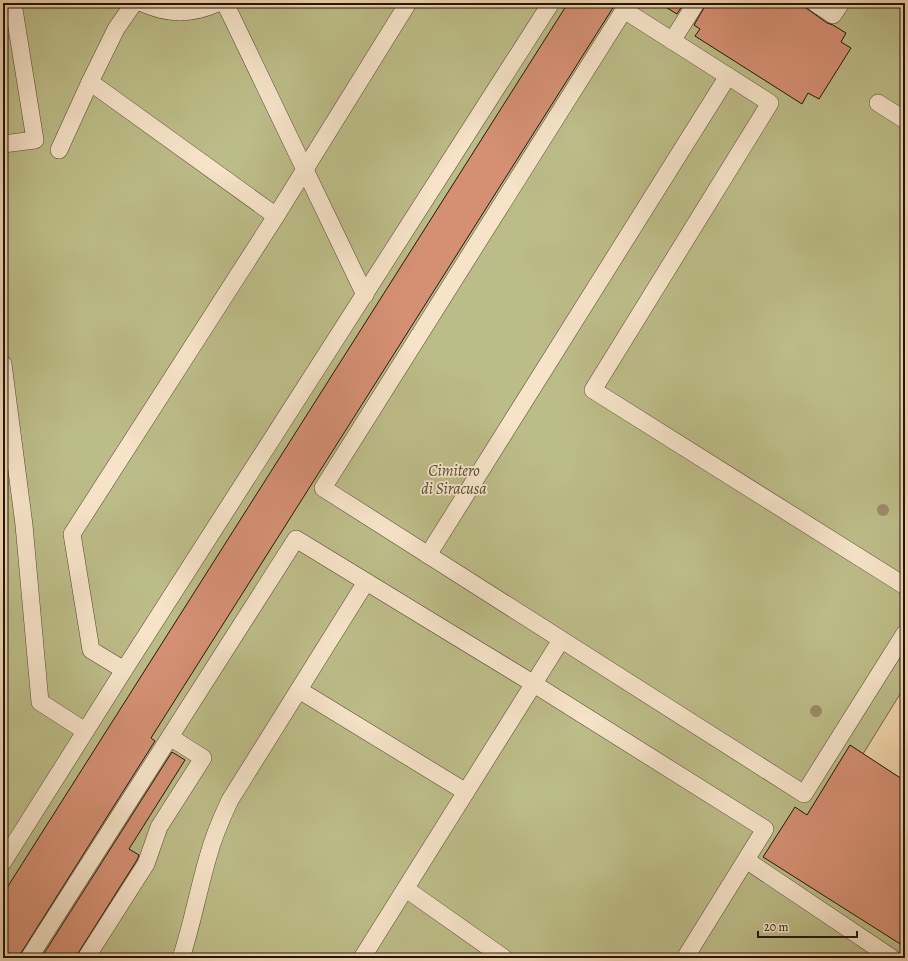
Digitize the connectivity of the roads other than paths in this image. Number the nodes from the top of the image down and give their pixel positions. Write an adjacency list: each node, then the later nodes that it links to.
1 (13, 3): 16 (lane)
2 (134, 3): 13 (lane)
3 (142, 3): 4 (lane)
4 (218, 3)
5 (225, 3): 18 (lane)
6 (408, 3): 18 (lane)
7 (551, 3): 20 (lane)
8 (696, 3): 11 (lane)
9 (815, 3): 10 (lane)
10 (841, 3)
11 (672, 41): 12 (lane); 22 (lane)
12 (728, 76): 22 (lane); 24 (lane)
13 (90, 82): 17 (lane); 19 (lane)
14 (878, 103): 15 (lane)
15 (905, 120)
16 (3, 144)
17 (59, 150)
18 (305, 170): 19 (lane); 20 (lane)
19 (276, 216): 27 (lane)
20 (365, 295): 27 (lane)
21 (3, 364): 30 (lane)
22 (428, 555): 26 (lane)
23 (366, 582): 28 (lane); 29 (lane); 31 (lane)
24 (905, 586)
25 (905, 633): 26 (lane)
26 (561, 640): 28 (lane)
27 (124, 670): 30 (lane)
28 (534, 684): 32 (lane); 33 (lane)
29 (298, 690): 32 (lane); 38 (lane)
30 (85, 732): 34 (lane)
31 (170, 737): 36 (lane); 37 (lane)
32 (466, 792): 35 (lane)
33 (746, 860): 41 (lane); 42 (lane)
34 (3, 862)
35 (406, 889): 39 (lane); 40 (lane)
36 (29, 958)
37 (86, 958)
38 (181, 958)
39 (362, 958)
40 (504, 958)
41 (685, 958)
42 (892, 958)

